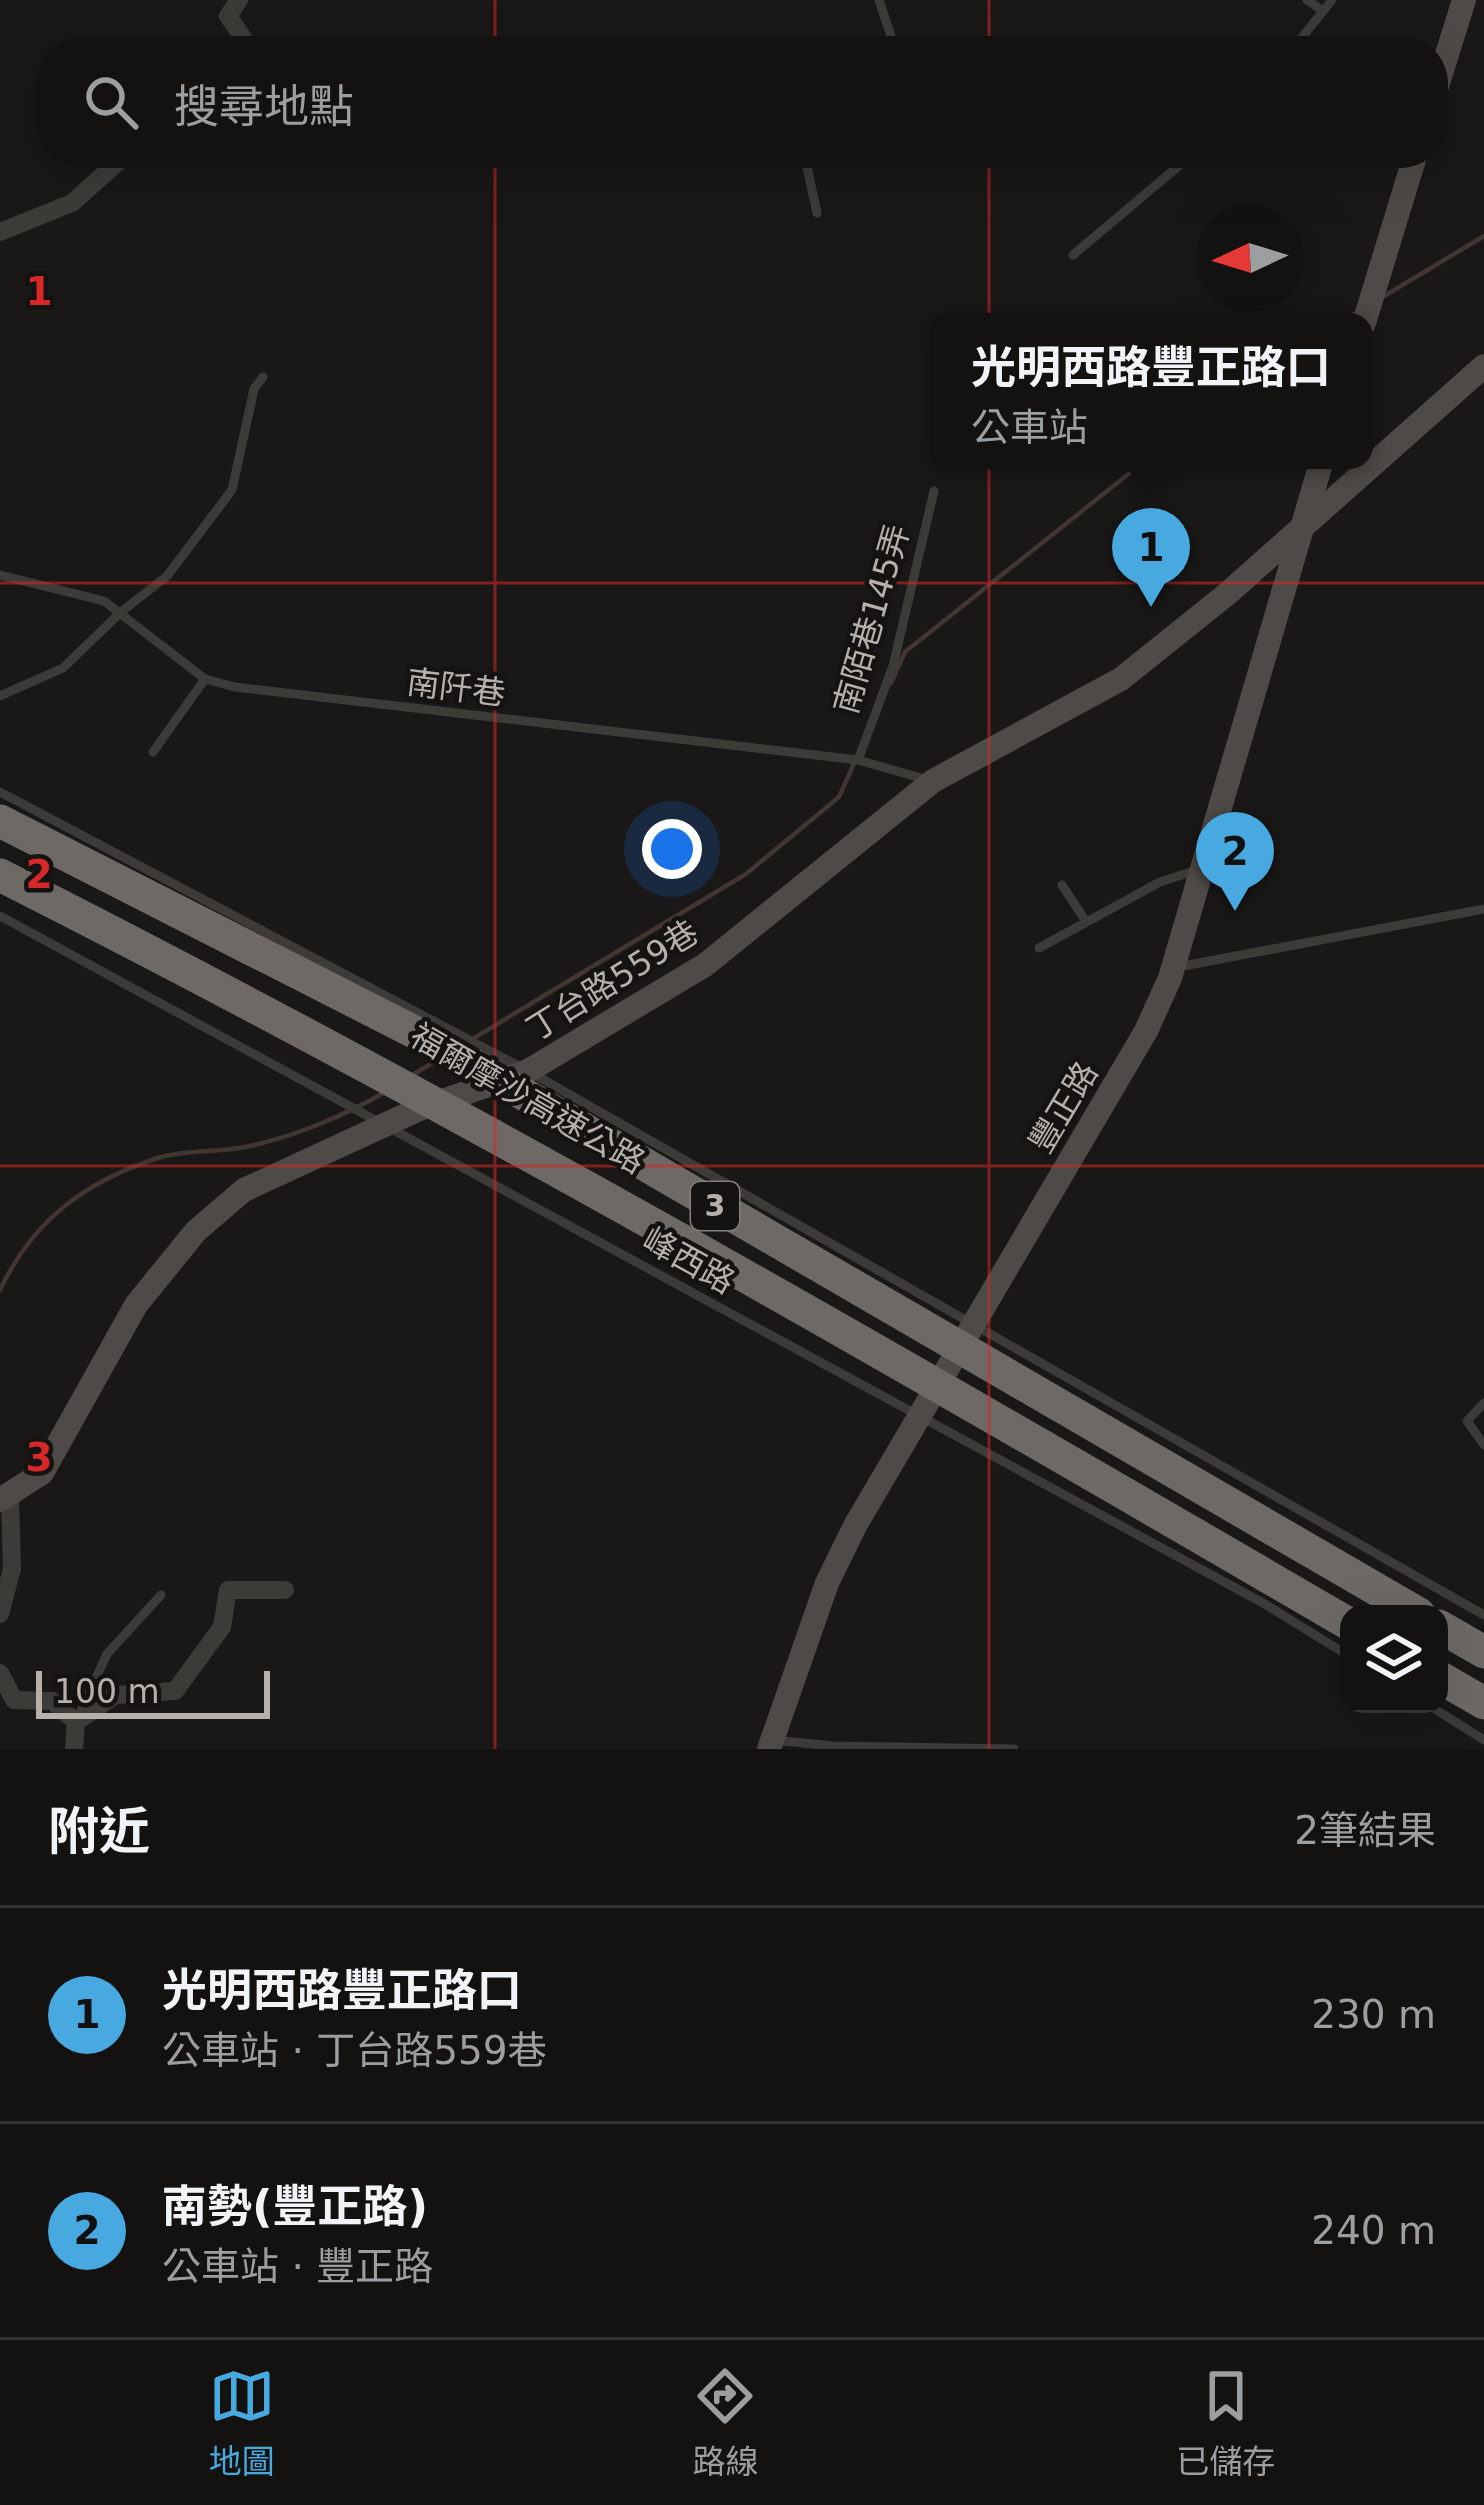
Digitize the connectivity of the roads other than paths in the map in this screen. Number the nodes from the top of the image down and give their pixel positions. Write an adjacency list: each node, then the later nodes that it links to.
1 (239, 0): 7 (street)
2 (879, 0): 8 (lane)
3 (1307, 0): 6 (lane)
4 (1332, 0): 6 (lane)
5 (1464, 0): 10 (street)
6 (1324, 11): 9 (lane)
7 (242, 36)
8 (891, 36)
9 (1303, 36)
10 (1448, 51)
11 (111, 168): 16 (street)
12 (807, 168): 15 (lane)
13 (1176, 168): 17 (lane)
14 (1412, 168): 18 (street)
15 (817, 213)
16 (0, 232)
17 (1072, 255)
18 (1367, 313)
19 (1484, 366): 21 (street, 丁台路559巷)
20 (263, 376): 27 (lane)
21 (1373, 464)
22 (1319, 469): 25 (street, 豐正路)
23 (1367, 469): 25 (street, 丁台路559巷)
24 (934, 490): 31 (lane, 南陌巷145弄)
25 (1301, 527): 32 (street, 丁台路559巷); 35 (street, 豐正路)
26 (0, 575): 27 (lane, 南阡巷)
27 (121, 612): 28 (lane, 南阡巷); 29 (lane)
28 (205, 679): 30 (lane); 31 (lane, 南阡巷)
29 (0, 696)
30 (153, 752)
31 (858, 760): 32 (lane, 南阡巷)
32 (933, 781): 43 (street, 丁台路559巷)
33 (0, 792): 43 (lane)
34 (0, 821): 52 (highway, 福爾摩沙高速公路 / 3, bridge)
35 (1202, 868): 40 (lane); 42 (street, 豐正路)
36 (0, 874): 55 (highway, 福爾摩沙高速公路 / 3, bridge)
37 (1062, 885): 40 (lane)
38 (1484, 909): 42 (lane)
39 (0, 916): 44 (lane, 峰西路)
40 (1085, 920): 41 (lane)
41 (1039, 948)
42 (1173, 968): 45 (street, 豐正路)
43 (528, 1071): 44 (street, 丁台路559巷); 45 (lane)
44 (376, 1121): 47 (lane, 峰西路); 49 (street, 丁台路559巷)
45 (972, 1323): 47 (street, 豐正路); 54 (lane)
46 (1484, 1403): 48 (lane)
47 (920, 1416): 57 (lane, 峰西路); 65 (street, 豐正路)
48 (1484, 1445)
49 (5, 1497): 53 (street)
50 (285, 1590): 63 (street)
51 (161, 1595): 63 (lane)
52 (1403, 1605)
53 (0, 1614)
54 (1484, 1616)
55 (1340, 1619)
56 (1448, 1631): 58 (highway)
57 (1340, 1650)
58 (1484, 1652)
59 (0, 1673): 63 (street)
60 (1448, 1682): 61 (highway)
61 (1484, 1703)
62 (1441, 1713): 64 (lane)
63 (76, 1722): 66 (street)
64 (1484, 1739)
65 (771, 1744): 67 (lane)
66 (74, 1749)
67 (1014, 1749)

